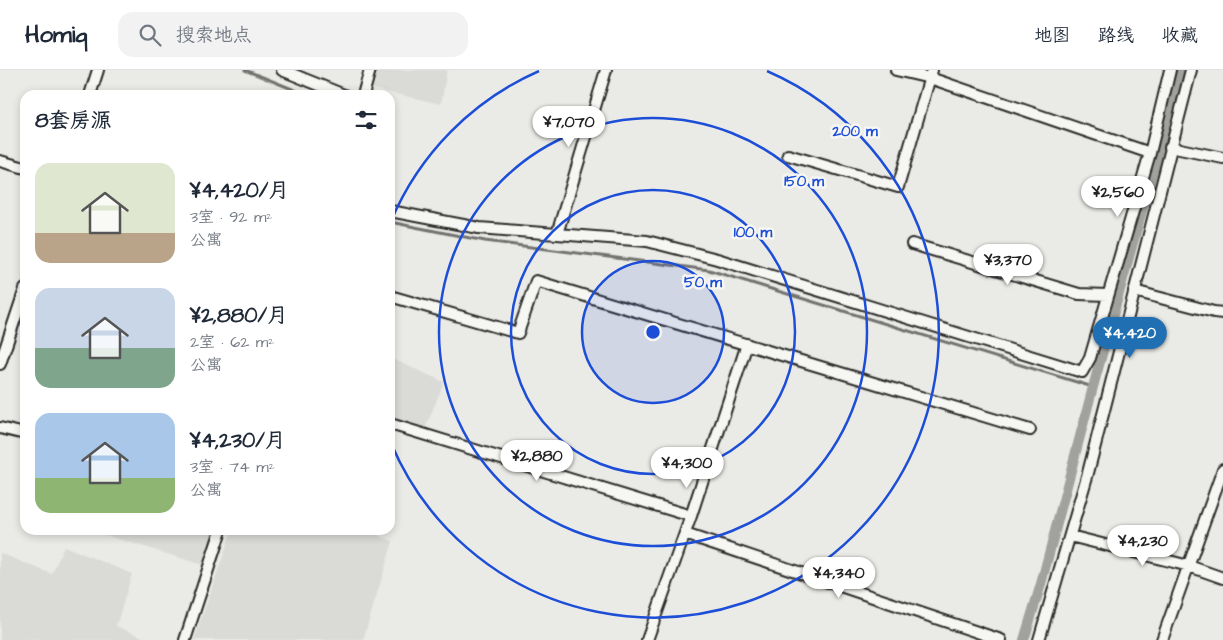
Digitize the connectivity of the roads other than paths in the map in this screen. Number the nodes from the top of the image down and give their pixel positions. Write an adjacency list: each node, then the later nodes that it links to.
1 (98, 70): 9 (street)
2 (282, 70): 10 (street)
3 (370, 70): 11 (street)
4 (606, 70): 19 (street)
5 (896, 70): 8 (street)
6 (1170, 70): 13 (street)
7 (1190, 70): 12 (street)
8 (931, 74): 13 (street); 14 (street)
9 (92, 90)
10 (332, 90)
11 (364, 90)
12 (1170, 148): 15 (street); 21 (street)
13 (1150, 153): 22 (street)
14 (788, 155)
15 (1223, 158)
16 (0, 161): 17 (street)
17 (20, 167)
18 (395, 212): 19 (street)
19 (557, 234): 22 (street)
20 (912, 244): 22 (street)
21 (1134, 292): 25 (street); 36 (street)
22 (1108, 295)
23 (395, 297): 26 (street)
24 (20, 304): 27 (street)
25 (1223, 313)
26 (747, 344): 30 (street); 33 (street)
27 (0, 364)
28 (395, 426): 33 (street)
29 (0, 428): 31 (street)
30 (1030, 430)
31 (20, 433)
32 (1223, 470): 37 (street)
33 (691, 516): 34 (street)
34 (685, 534): 40 (street); 41 (street)
35 (219, 535): 39 (street)
36 (1070, 536): 37 (street); 42 (street)
37 (1189, 566): 38 (street); 43 (street)
38 (1223, 578)
39 (184, 640)
40 (647, 640)
41 (1001, 640)
42 (1039, 640)
43 (1162, 640)

